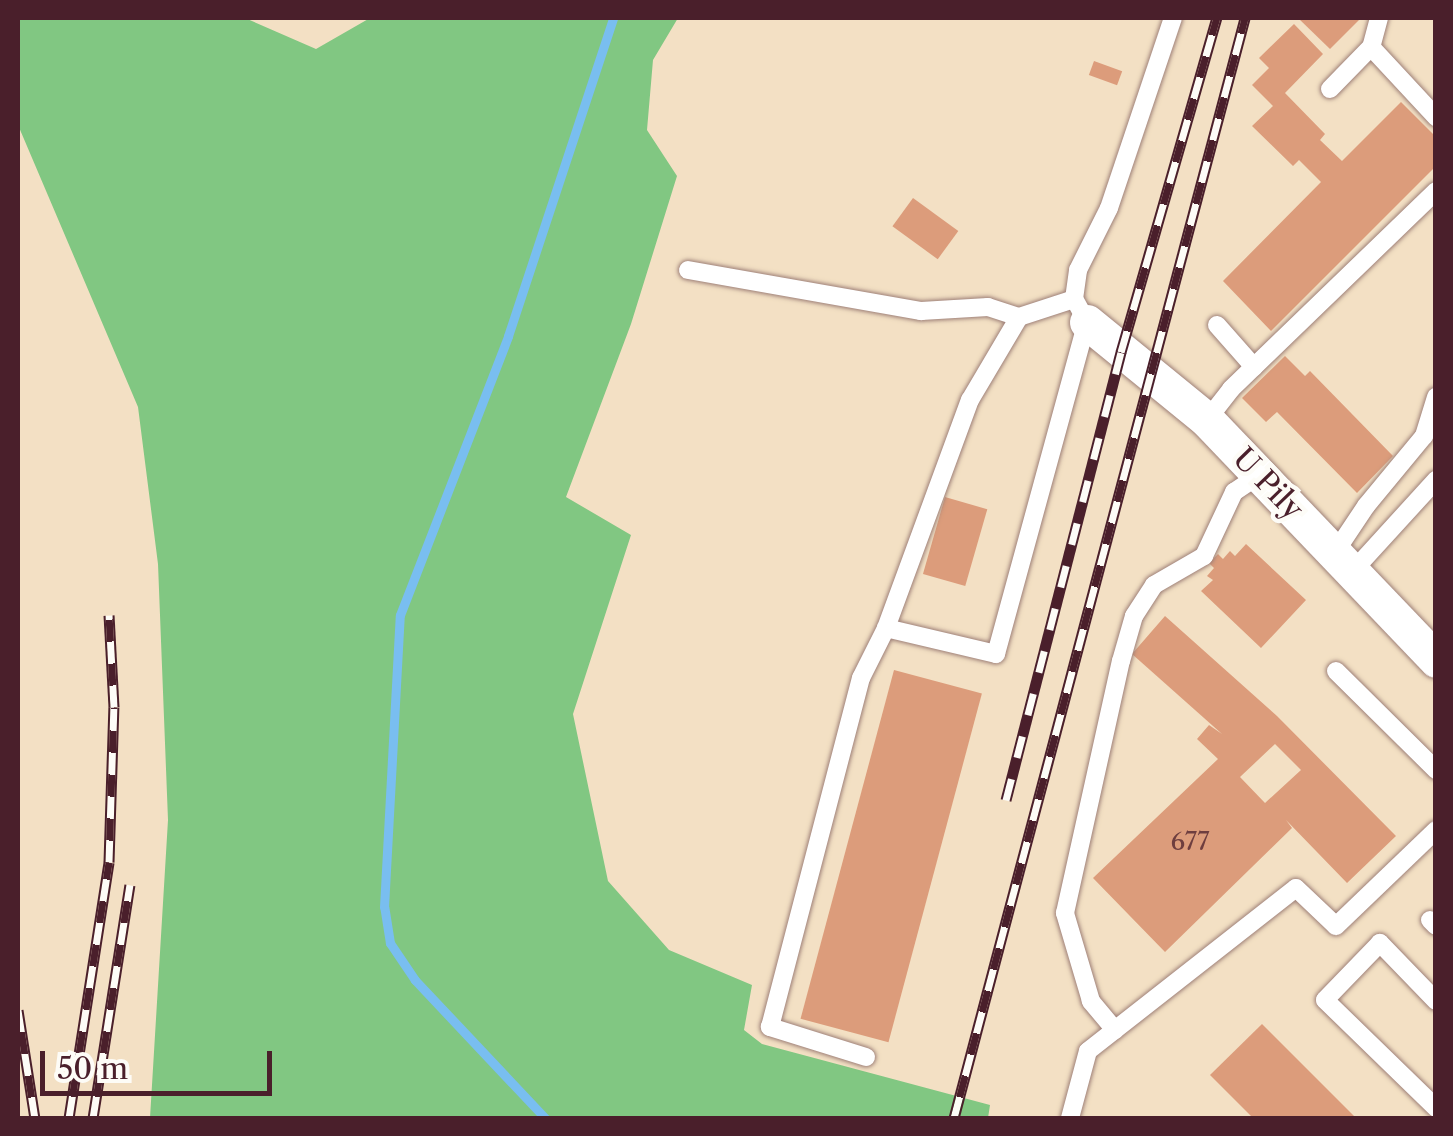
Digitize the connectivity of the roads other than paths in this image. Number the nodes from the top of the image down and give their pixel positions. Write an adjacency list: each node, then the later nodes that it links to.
1 (1174, 18): 8 (lane)
2 (1379, 18): 3 (lane)
3 (1371, 47): 4 (lane); 5 (lane)
4 (1330, 89)
5 (1436, 117)
6 (1436, 191): 11 (lane)
7 (688, 270): 9 (lane)
8 (1080, 311): 9 (lane); 13 (street, U Pily); 17 (lane)
9 (1019, 317): 17 (lane)
10 (1217, 325): 11 (lane)
11 (1254, 367): 13 (lane)
12 (1436, 397): 16 (lane)
13 (1207, 420): 14 (street, U Pily)
14 (1259, 474): 16 (street, U Pily); 23 (lane)
15 (1436, 480): 16 (lane)
16 (1343, 563): 18 (street, U Pily)
17 (886, 628): 24 (lane)
18 (1435, 657)
19 (1336, 671): 20 (lane)
20 (1436, 770)
21 (1436, 830): 23 (lane)
22 (1436, 1000): 25 (lane)
23 (1115, 1030): 26 (lane)
24 (866, 1056)
25 (1436, 1108)
26 (1070, 1118)

